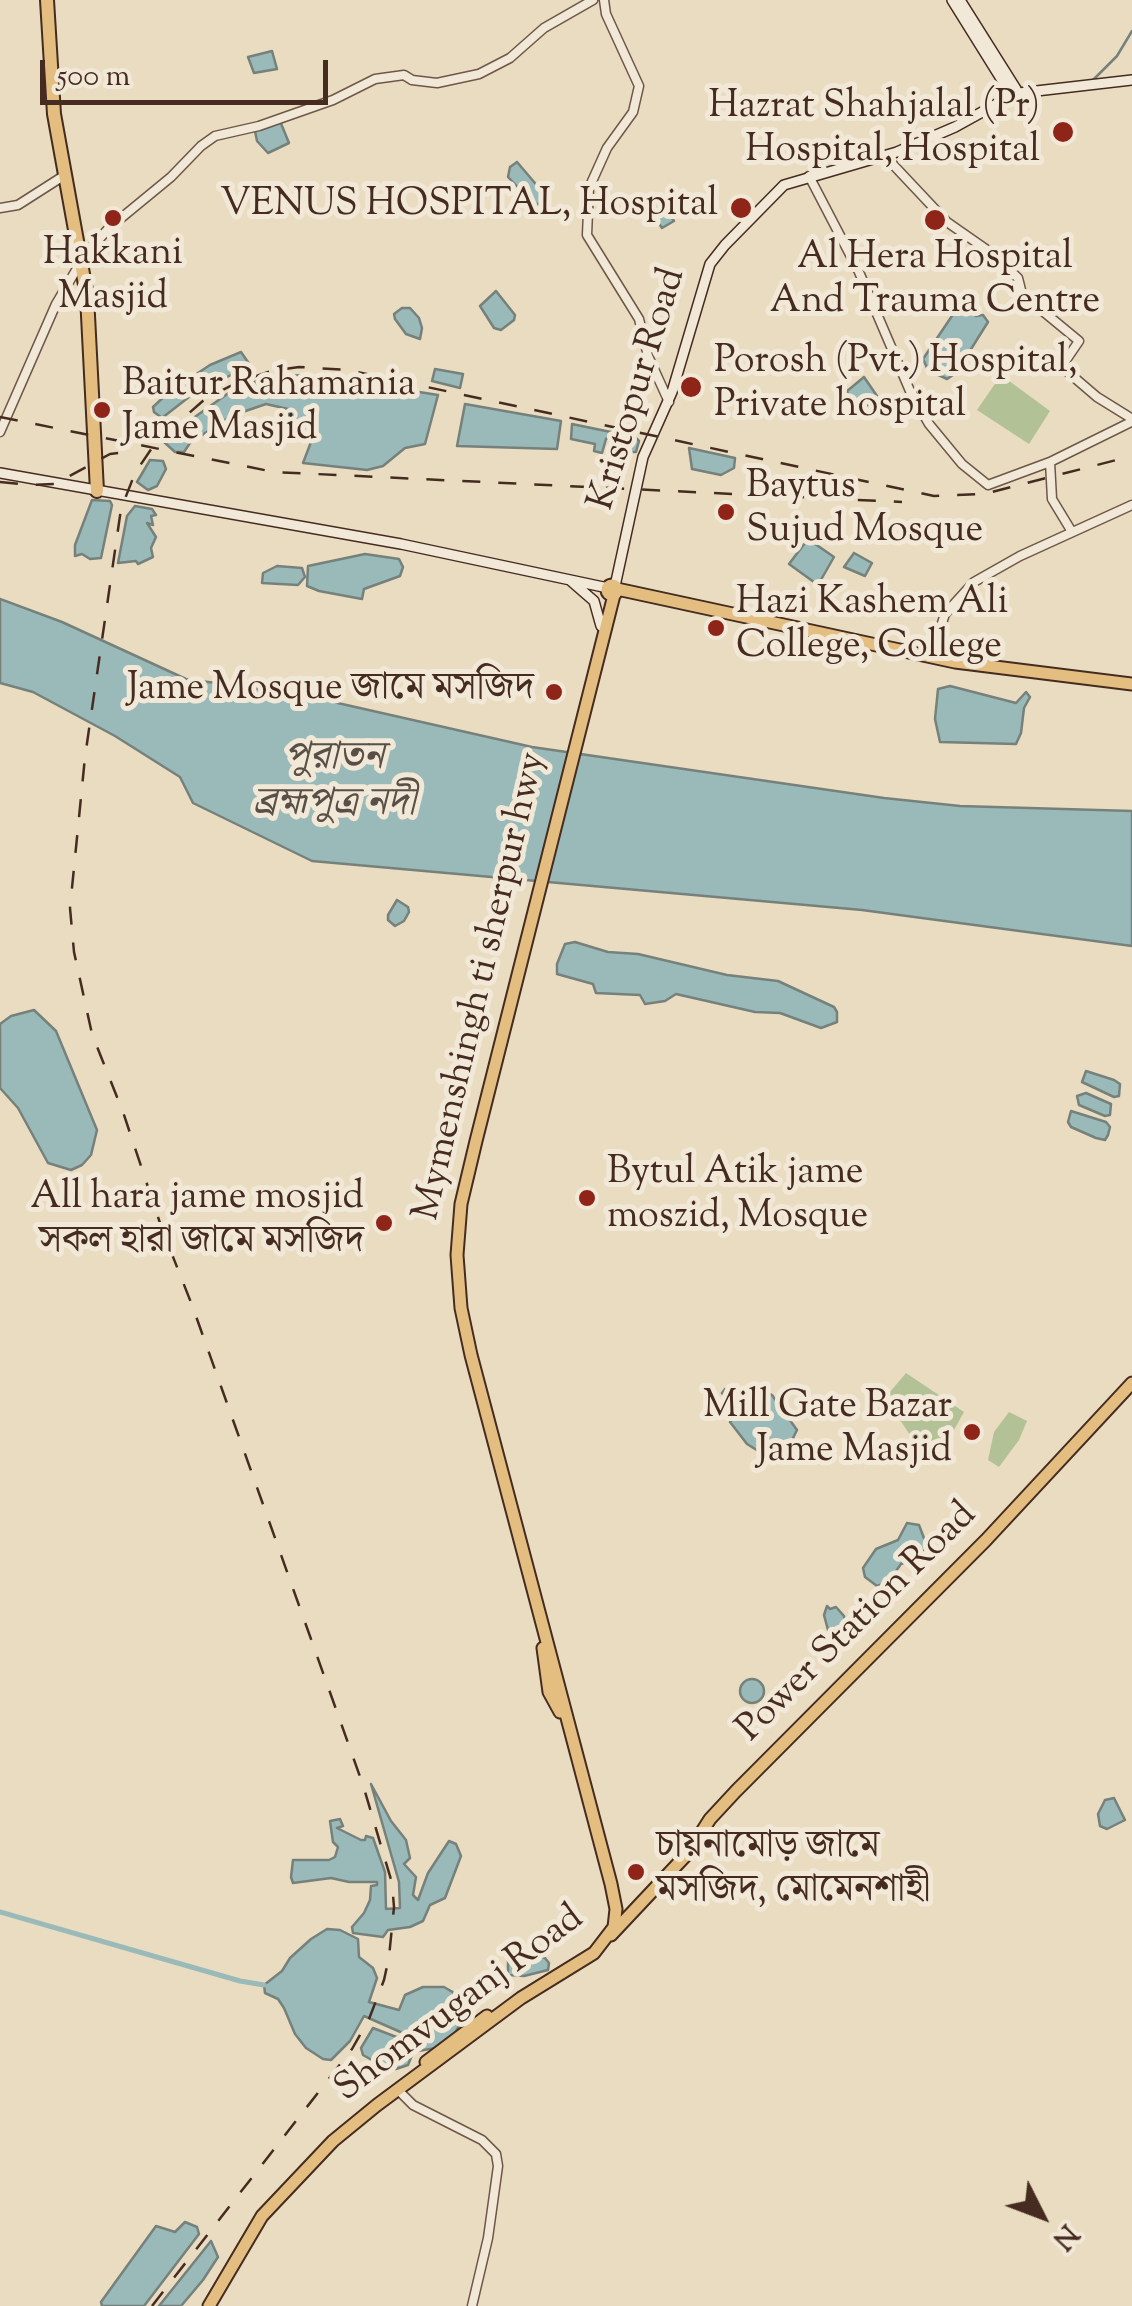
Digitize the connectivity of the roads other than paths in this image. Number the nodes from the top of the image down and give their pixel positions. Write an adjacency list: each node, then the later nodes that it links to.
1 (48, 0): 9 (highway)
2 (592, 0): 12 (street)
3 (604, 0): 13 (street)
4 (952, 0): 7 (main road)
5 (960, 0): 7 (main road)
6 (1132, 80): 7 (main road)
7 (1014, 93): 8 (main road, Kristopur Road)
8 (884, 155): 10 (main road, Kristopur Road); 15 (street)
9 (65, 175): 11 (street); 12 (highway)
10 (809, 176): 13 (main road, Kristopur Road); 15 (street)
11 (0, 208)
12 (82, 265): 14 (street); 17 (highway)
13 (668, 402): 21 (main road, Kristopur Road)
14 (0, 432)
15 (1050, 462): 19 (street)
16 (0, 473): 17 (main road)
17 (96, 491): 20 (main road)
18 (1132, 505): 19 (street)
19 (1072, 532): 23 (street)
20 (565, 577): 21 (main road); 22 (main road)
21 (614, 591): 22 (main road, Kristopur Road); 24 (main road); 27 (main road, Kristopur Road)
22 (601, 626): 27 (main road, Kristopur Road)
23 (934, 639): 24 (street); 25 (street)
24 (916, 652): 25 (main road)
25 (930, 656): 26 (main road)
26 (1132, 684)
27 (590, 685): 29 (main road, Mymenshingh ti sherpur hwy)
28 (1132, 1383): 31 (main road, Power Station Road)
29 (563, 1712): 30 (main road, Shomvuganj Road)
30 (613, 1908): 31 (main road); 32 (main road, Shomvuganj Road); 33 (main road, Shomvuganj Road)
31 (634, 1911): 32 (main road, Power Station Road)
32 (610, 1936): 33 (main road, Shomvuganj Road)
33 (473, 2031): 34 (main road, Shomvuganj Road)
34 (397, 2088): 35 (main road, Shomvuganj Road); 36 (street)
35 (206, 2306)
36 (472, 2306)

